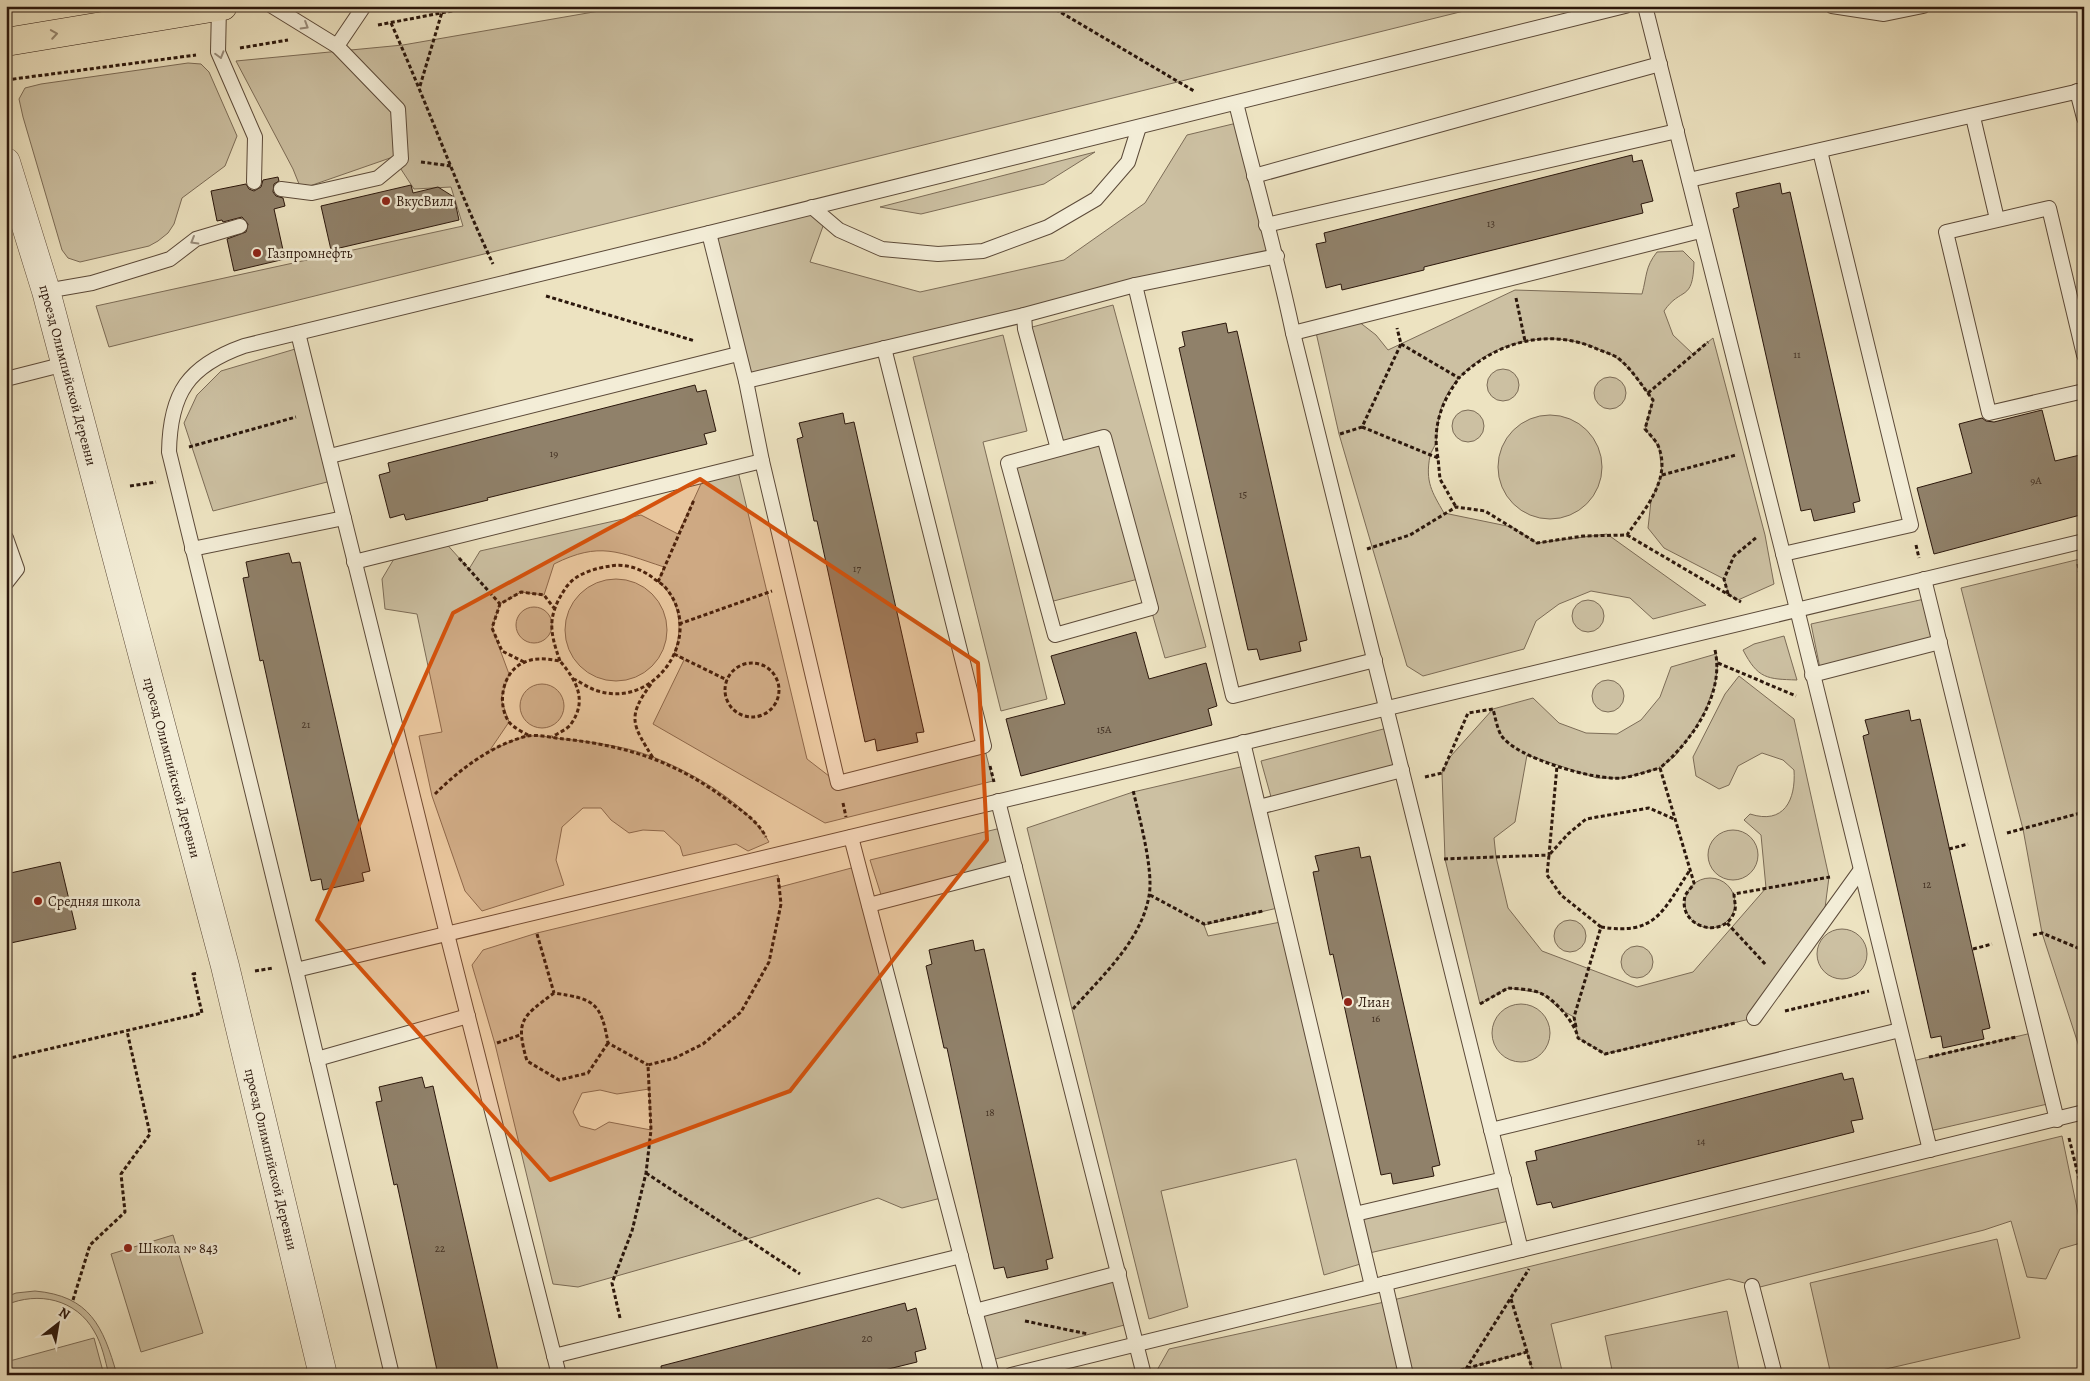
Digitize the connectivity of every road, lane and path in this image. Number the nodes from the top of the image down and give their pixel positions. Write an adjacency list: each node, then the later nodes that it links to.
1 (221, 6): 13 (main road, one-way to 1); 30 (lane, one-way to 30)
2 (272, 6): 14 (lane, one-way to 14)
3 (364, 6): 14 (lane)
4 (441, 6): 11 (path)
5 (478, 6): 11 (path)
6 (1050, 6): 19 (path)
7 (1625, 6): 18 (lane)
8 (1645, 6): 15 (lane)
9 (1832, 6): 10 (lane)
10 (1923, 6)
11 (442, 12): 16 (path)
12 (391, 23): 16 (path)
13 (6, 42)
14 (337, 46): 25 (lane)
15 (1660, 64): 23 (lane); 28 (lane)
16 (420, 87): 27 (path)
17 (2081, 91): 20 (lane); 21 (lane)
18 (1236, 103): 19 (lane); 28 (lane)
19 (1220, 106): 22 (lane)
20 (1973, 117): 24 (lane); 33 (lane)
21 (2084, 118)
22 (1139, 126): 32 (lane); 32 (lane)
23 (1677, 132): 29 (lane); 34 (lane)
24 (1820, 151): 29 (lane); 74 (lane)
25 (401, 159): 27 (path); 31 (lane)
26 (6, 162): 42 (street, проезд Олимпийской Деревни)
27 (451, 166): 40 (path)
28 (1254, 176): 34 (lane)
29 (1689, 180): 36 (lane)
30 (254, 182)
31 (281, 189)
32 (812, 207): 37 (lane)
33 (1997, 219): 52 (lane); 57 (lane)
34 (1266, 225): 38 (lane)
35 (240, 226): 42 (lane, one-way to 42)
36 (1700, 231): 39 (lane); 45 (lane)
37 (709, 233): 40 (lane); 51 (lane)
38 (1277, 256): 41 (lane); 47 (lane)
39 (1512, 278): 43 (lane); 48 (path)
40 (502, 283): 46 (lane); 51 (path)
41 (1135, 285): 44 (lane); 98 (lane)
42 (46, 290): 53 (street, проезд Олимпийской Деревни)
43 (1392, 308): 47 (lane); 49 (path)
44 (1024, 315): 50 (lane); 62 (lane)
45 (1725, 328): 58 (path); 63 (lane)
46 (298, 333): 59 (lane); 64 (lane)
47 (1293, 333): 61 (lane)
48 (1525, 341): 54 (path); 58 (path)
49 (1402, 344): 54 (path); 60 (path)
50 (884, 348): 56 (lane); 111 (lane)
51 (738, 354): 56 (lane); 65 (lane)
52 (2084, 355)
53 (66, 364): 55 (lane); 184 (street, проезд Олимпийской Деревни)
54 (1459, 378): 66 (path)
55 (6, 379)
56 (746, 380): 67 (lane)
57 (2084, 391)
58 (1648, 393): 68 (path)
59 (318, 411): 64 (path); 65 (lane)
60 (1362, 427): 61 (path); 66 (path)
61 (1320, 440): 82 (lane)
62 (1058, 449): 62 (lane)
63 (1757, 450): 68 (path); 75 (lane)
64 (169, 452): 80 (lane)
65 (330, 456): 73 (lane)
66 (1438, 458): 72 (path)
67 (762, 461): 69 (lane); 87 (lane)
68 (1662, 474): 76 (path)
69 (705, 475): 78 (lane); 85 (path)
70 (142, 484): 71 (path)
71 (130, 486)
72 (1456, 507): 76 (path); 82 (path)
73 (344, 518): 80 (lane); 83 (lane)
74 (1911, 525): 81 (lane); 84 (path)
75 (1777, 531): 81 (lane); 88 (path)
76 (1627, 535): 88 (path)
77 (6, 538): 86 (lane)
78 (443, 540): 83 (lane); 90 (path)
79 (2079, 542): 84 (lane); 89 (path)
80 (192, 549): 141 (lane)
81 (1783, 554): 92 (lane)
82 (1349, 555): 98 (lane)
83 (354, 562): 120 (lane)
84 (1924, 579): 92 (lane); 96 (lane)
85 (658, 582): 91 (path); 94 (path)
86 (6, 583)
87 (791, 584): 94 (path); 117 (lane)
88 (1728, 595): 93 (path)
89 (2084, 598)
90 (500, 604): 91 (path); 100 (path)
91 (554, 608): 99 (path)
92 (1797, 610): 93 (lane); 102 (lane)
93 (1766, 617): 95 (lane)
94 (679, 624): 97 (path)
95 (1710, 630): 101 (path); 107 (lane)
96 (1940, 642): 102 (lane); 124 (lane)
97 (674, 654): 104 (path); 105 (path)
98 (1375, 660): 107 (lane)
99 (560, 661): 100 (path); 103 (path)
100 (524, 662): 108 (path)
101 (1718, 663): 106 (path); 114 (path)
102 (1812, 675): 106 (lane)
103 (574, 679): 105 (path); 109 (path)
104 (726, 680): 104 (path)
105 (651, 684): 112 (path)
106 (1820, 706): 131 (lane)
107 (1387, 708): 110 (lane); 116 (lane)
108 (528, 736): 109 (path); 120 (path)
109 (551, 737): 112 (path)
110 (1244, 742): 115 (lane); 119 (lane)
111 (984, 746): 117 (lane); 118 (path)
112 (653, 758): 126 (path)
113 (1557, 766): 114 (path); 116 (path); 127 (path)
114 (1660, 768): 122 (path)
115 (1128, 770): 118 (lane); 134 (path)
116 (1403, 776): 119 (lane); 128 (lane)
117 (838, 783): 123 (path)
118 (998, 802): 123 (lane); 129 (lane)
119 (1259, 807): 136 (lane)
120 (416, 812): 140 (lane)
121 (2084, 812): 124 (path)
122 (1675, 819): 127 (path); 130 (path)
123 (851, 837): 126 (lane); 135 (lane)
124 (1988, 839): 125 (path); 153 (lane)
125 (1949, 849)
126 (776, 855): 137 (lane); 158 (path)
127 (1549, 855): 128 (path); 139 (path)
128 (1424, 860): 152 (lane)
129 (1015, 867): 135 (lane); 148 (lane)
130 (1690, 870): 138 (path); 139 (path)
131 (1860, 871): 132 (path); 143 (lane); 147 (lane)
132 (1829, 877): 133 (path); 138 (path)
133 (1828, 884)
134 (1150, 895): 136 (path); 148 (path)
135 (869, 905): 169 (lane)
136 (1282, 907): 166 (lane)
137 (531, 913): 140 (lane); 144 (path)
138 (1727, 923): 142 (path)
139 (1601, 927): 149 (path)
140 (446, 934): 141 (lane); 146 (lane)
141 (296, 970): 155 (lane)
142 (1771, 970)
143 (1889, 986): 147 (path); 151 (lane)
144 (554, 993): 154 (path); 154 (path)
145 (202, 1013): 150 (path)
146 (468, 1016): 155 (lane); 182 (lane)
147 (1754, 1018): 149 (path)
148 (1056, 1028): 170 (lane)
149 (1576, 1028): 152 (path)
150 (127, 1030): 156 (path); 175 (path)
151 (1900, 1030): 157 (lane); 161 (lane)
152 (1467, 1032): 161 (lane)
153 (2036, 1032): 157 (path); 160 (lane)
154 (608, 1043): 158 (path)
155 (317, 1058): 185 (lane)
156 (6, 1059)
157 (1908, 1062): 162 (lane)
158 (648, 1065): 163 (path)
159 (2084, 1112): 160 (lane)
160 (2060, 1119): 162 (lane); 165 (path)
161 (1491, 1130): 164 (lane)
162 (1930, 1150): 167 (lane)
163 (646, 1173): 173 (path); 179 (path)
164 (1504, 1179): 166 (lane); 168 (lane)
165 (2084, 1199)
166 (1355, 1214): 171 (lane)
167 (1546, 1244): 168 (lane); 174 (path)
168 (1521, 1250): 171 (lane)
169 (961, 1256): 173 (lane); 176 (lane)
170 (1119, 1273): 176 (lane); 180 (lane)
171 (1379, 1284): 180 (lane); 190 (lane)
172 (1752, 1286): 193 (lane)
173 (824, 1290): 179 (lane)
174 (1511, 1298): 181 (path); 183 (path)
175 (73, 1300)
176 (975, 1311): 187 (lane)
177 (1023, 1321): 178 (path)
178 (1090, 1334)
179 (625, 1338): 182 (lane)
180 (1137, 1344): 188 (lane); 189 (lane)
181 (1527, 1352): 183 (path); 192 (path)
182 (554, 1356): 186 (lane)
183 (1466, 1369): 191 (path)
184 (323, 1375)
185 (392, 1375)
186 (559, 1375)
187 (992, 1375)
188 (1011, 1375)
189 (1144, 1375)
190 (1406, 1375)
191 (1442, 1375)
192 (1534, 1375)
193 (1775, 1375)

